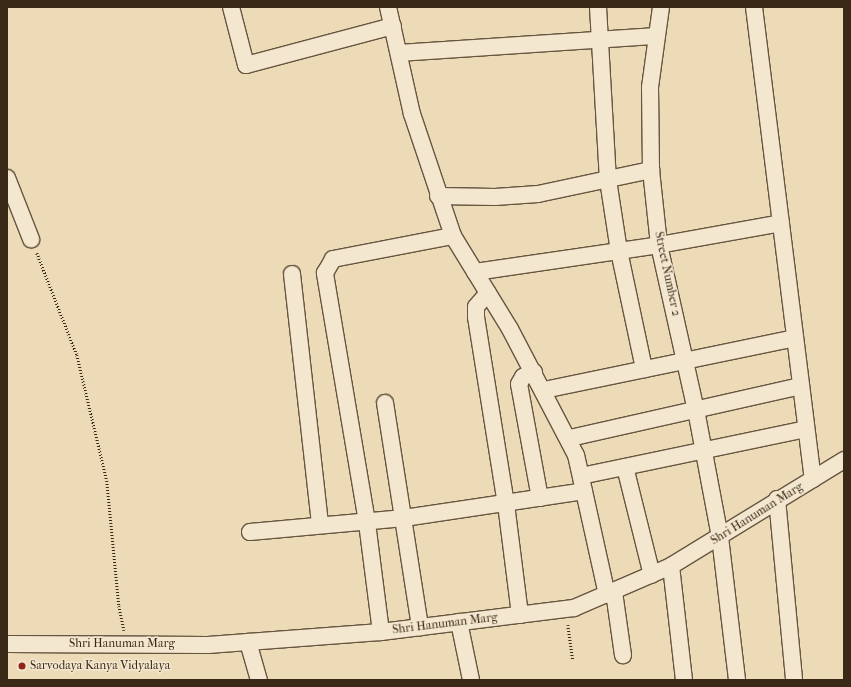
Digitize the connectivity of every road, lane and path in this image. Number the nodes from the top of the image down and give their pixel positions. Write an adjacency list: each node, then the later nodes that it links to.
1 (231, 7): 6 (street)
2 (388, 7): 6 (street)
3 (598, 7): 8 (street)
4 (661, 7): 7 (street, Street Number 2)
5 (754, 7): 14 (street)
6 (393, 26): 9 (street)
7 (656, 36): 8 (street); 10 (street, Street Number 2)
8 (599, 40): 9 (street); 12 (street)
9 (399, 53): 13 (street)
10 (651, 170): 12 (street); 17 (street, Street Number 2)
11 (7, 178): 16 (street)
12 (608, 180): 13 (street); 18 (street)
13 (438, 196): 15 (street)
14 (781, 223): 17 (street); 22 (street)
15 (453, 236): 19 (street); 41 (street)
16 (31, 239): 55 (path)
17 (659, 245): 18 (street); 23 (street, Street Number 2)
18 (619, 251): 19 (street); 24 (street)
19 (475, 272): 21 (street)
20 (292, 274): 42 (street)
21 (488, 293): 25 (street); 39 (street)
22 (795, 338): 23 (street); 26 (street)
23 (686, 361): 24 (street); 29 (street, Street Number 2)
24 (644, 369): 27 (street)
25 (534, 372): 27 (street); 37 (street)
26 (801, 386): 29 (street); 30 (street)
27 (544, 390): 31 (street)
28 (385, 403): 40 (street)
29 (696, 410): 31 (street); 32 (street, Street Number 2)
30 (806, 429): 32 (street); 35 (street)
31 (570, 438): 36 (street)
32 (703, 451): 34 (street); 44 (street, Street Number 2)
33 (844, 460): 35 (street, Shri Hanuman Marg)
34 (624, 467): 36 (street); 46 (street)
35 (813, 479): 38 (street, Shri Hanuman Marg)
36 (582, 483): 37 (street); 47 (street)
37 (540, 498): 39 (street)
38 (777, 499): 44 (street, Shri Hanuman Marg); 62 (street)
39 (506, 504): 40 (street); 49 (street)
40 (404, 518): 41 (street); 51 (street)
41 (367, 522): 42 (street); 52 (street)
42 (320, 524): 43 (street)
43 (250, 532)
44 (720, 537): 45 (street, Shri Hanuman Marg); 61 (street, Street Number 2)
45 (671, 566): 46 (street, Shri Hanuman Marg); 60 (street)
46 (652, 575): 47 (street, Shri Hanuman Marg)
47 (610, 594): 48 (street, Shri Hanuman Marg); 56 (street)
48 (565, 609): 49 (street, Shri Hanuman Marg); 57 (path)
49 (520, 615): 50 (street, Shri Hanuman Marg)
50 (459, 622): 51 (street, Shri Hanuman Marg); 59 (street)
51 (420, 627): 52 (street, Shri Hanuman Marg)
52 (381, 632): 53 (street, Shri Hanuman Marg)
53 (248, 642): 55 (street, Shri Hanuman Marg); 58 (street)
54 (7, 644): 55 (street, Shri Hanuman Marg)
55 (127, 644)
56 (623, 655)
57 (573, 660)
58 (259, 680)
59 (471, 680)
60 (684, 680)
61 (737, 680)
62 (794, 680)

